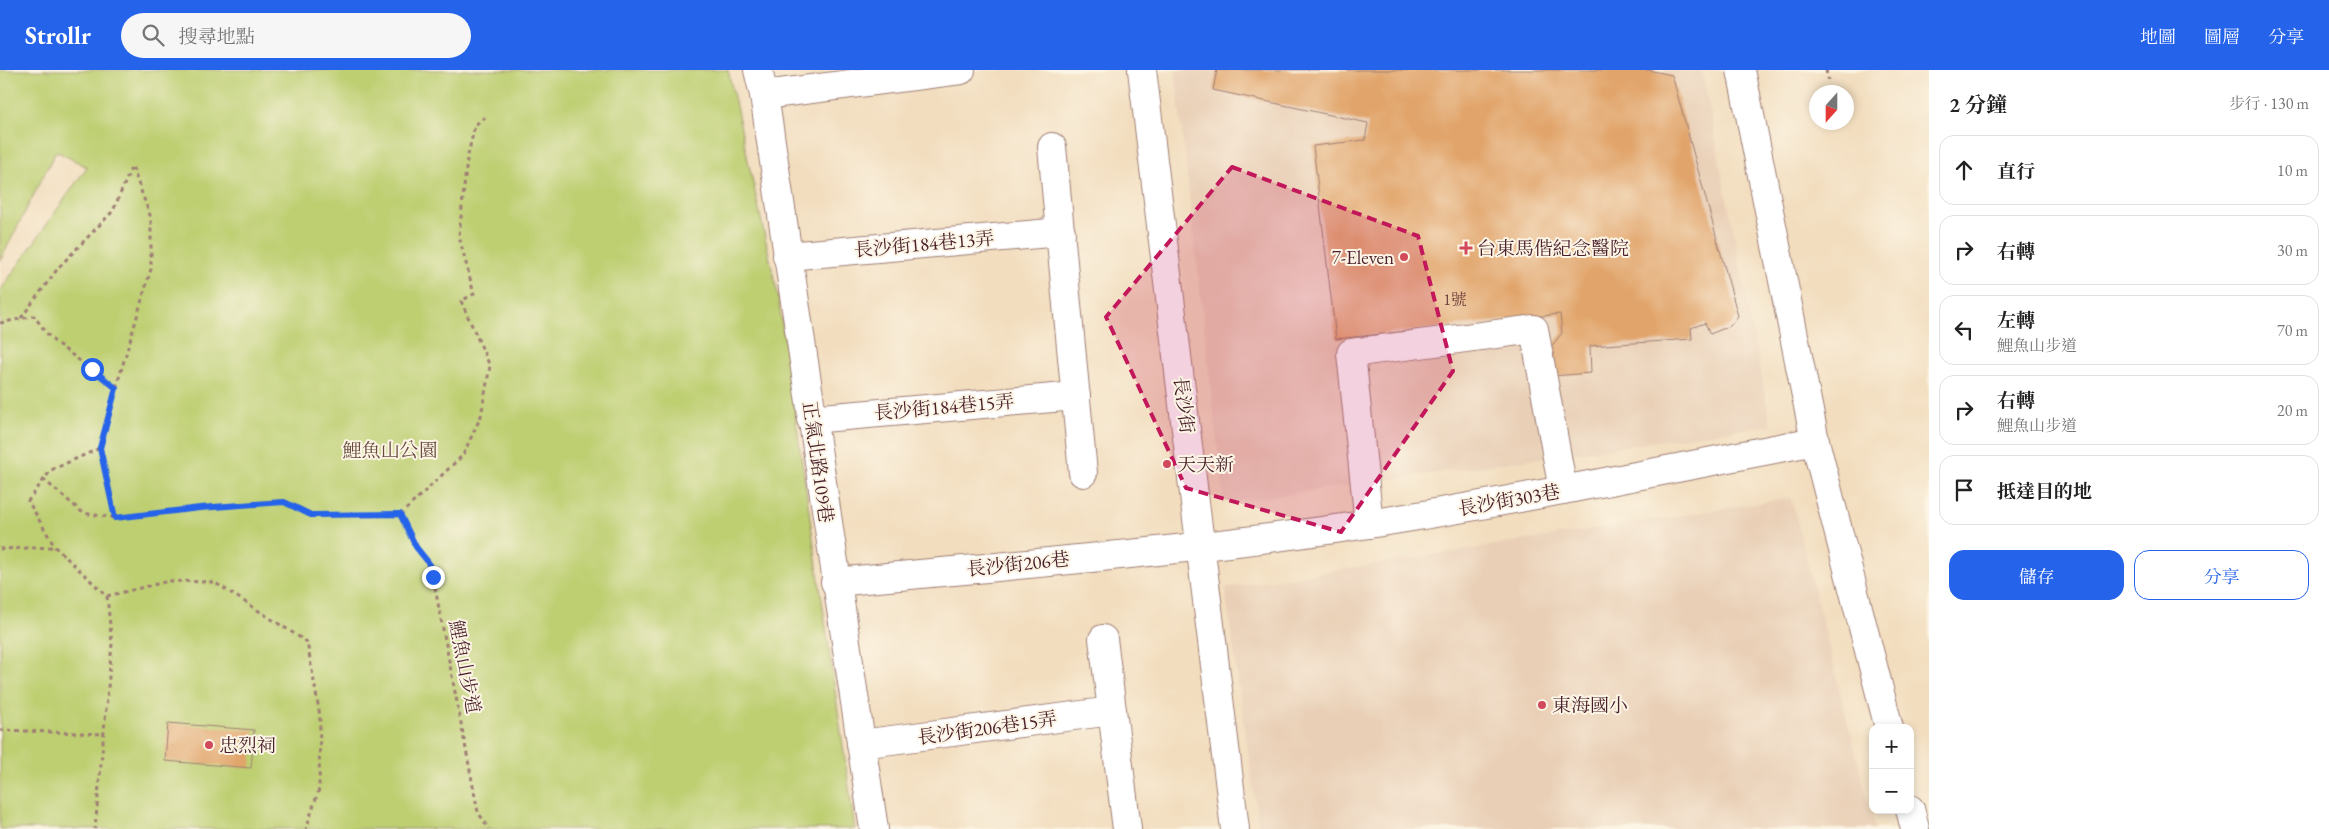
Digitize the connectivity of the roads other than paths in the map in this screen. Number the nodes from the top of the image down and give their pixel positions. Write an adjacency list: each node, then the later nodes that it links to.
1 (961, 70): 4 (street)
2 (1142, 70): 14 (street, 長沙街)
3 (1741, 70): 10 (street)
4 (761, 82): 7 (street, 正氣北路109巷)
5 (1052, 147): 6 (street)
6 (1060, 232): 7 (street, 長沙街184巷13弄); 8 (street)
7 (787, 256): 9 (street, 正氣北路109巷)
8 (1076, 396): 9 (street, 長沙街184巷15弄); 11 (street)
9 (812, 419): 15 (street, 正氣北路109巷)
10 (1815, 441): 12 (street, 長沙街303巷); 18 (street)
11 (1083, 473)
12 (1563, 490): 13 (street, 長沙街303巷); 13 (street)
13 (1369, 524): 14 (street, 長沙街303巷)
14 (1201, 546): 15 (street, 長沙街206巷); 23 (street, 長沙街)
15 (835, 582): 19 (street, 正氣北路109巷)
16 (1103, 639): 17 (street)
17 (1112, 711): 19 (street, 長沙街206巷15弄); 22 (street)
18 (1888, 724)
19 (861, 744): 21 (street, 正氣北路109巷)
20 (1911, 814): 24 (street)
21 (874, 829)
22 (1127, 829)
23 (1235, 829)
24 (1915, 829)

